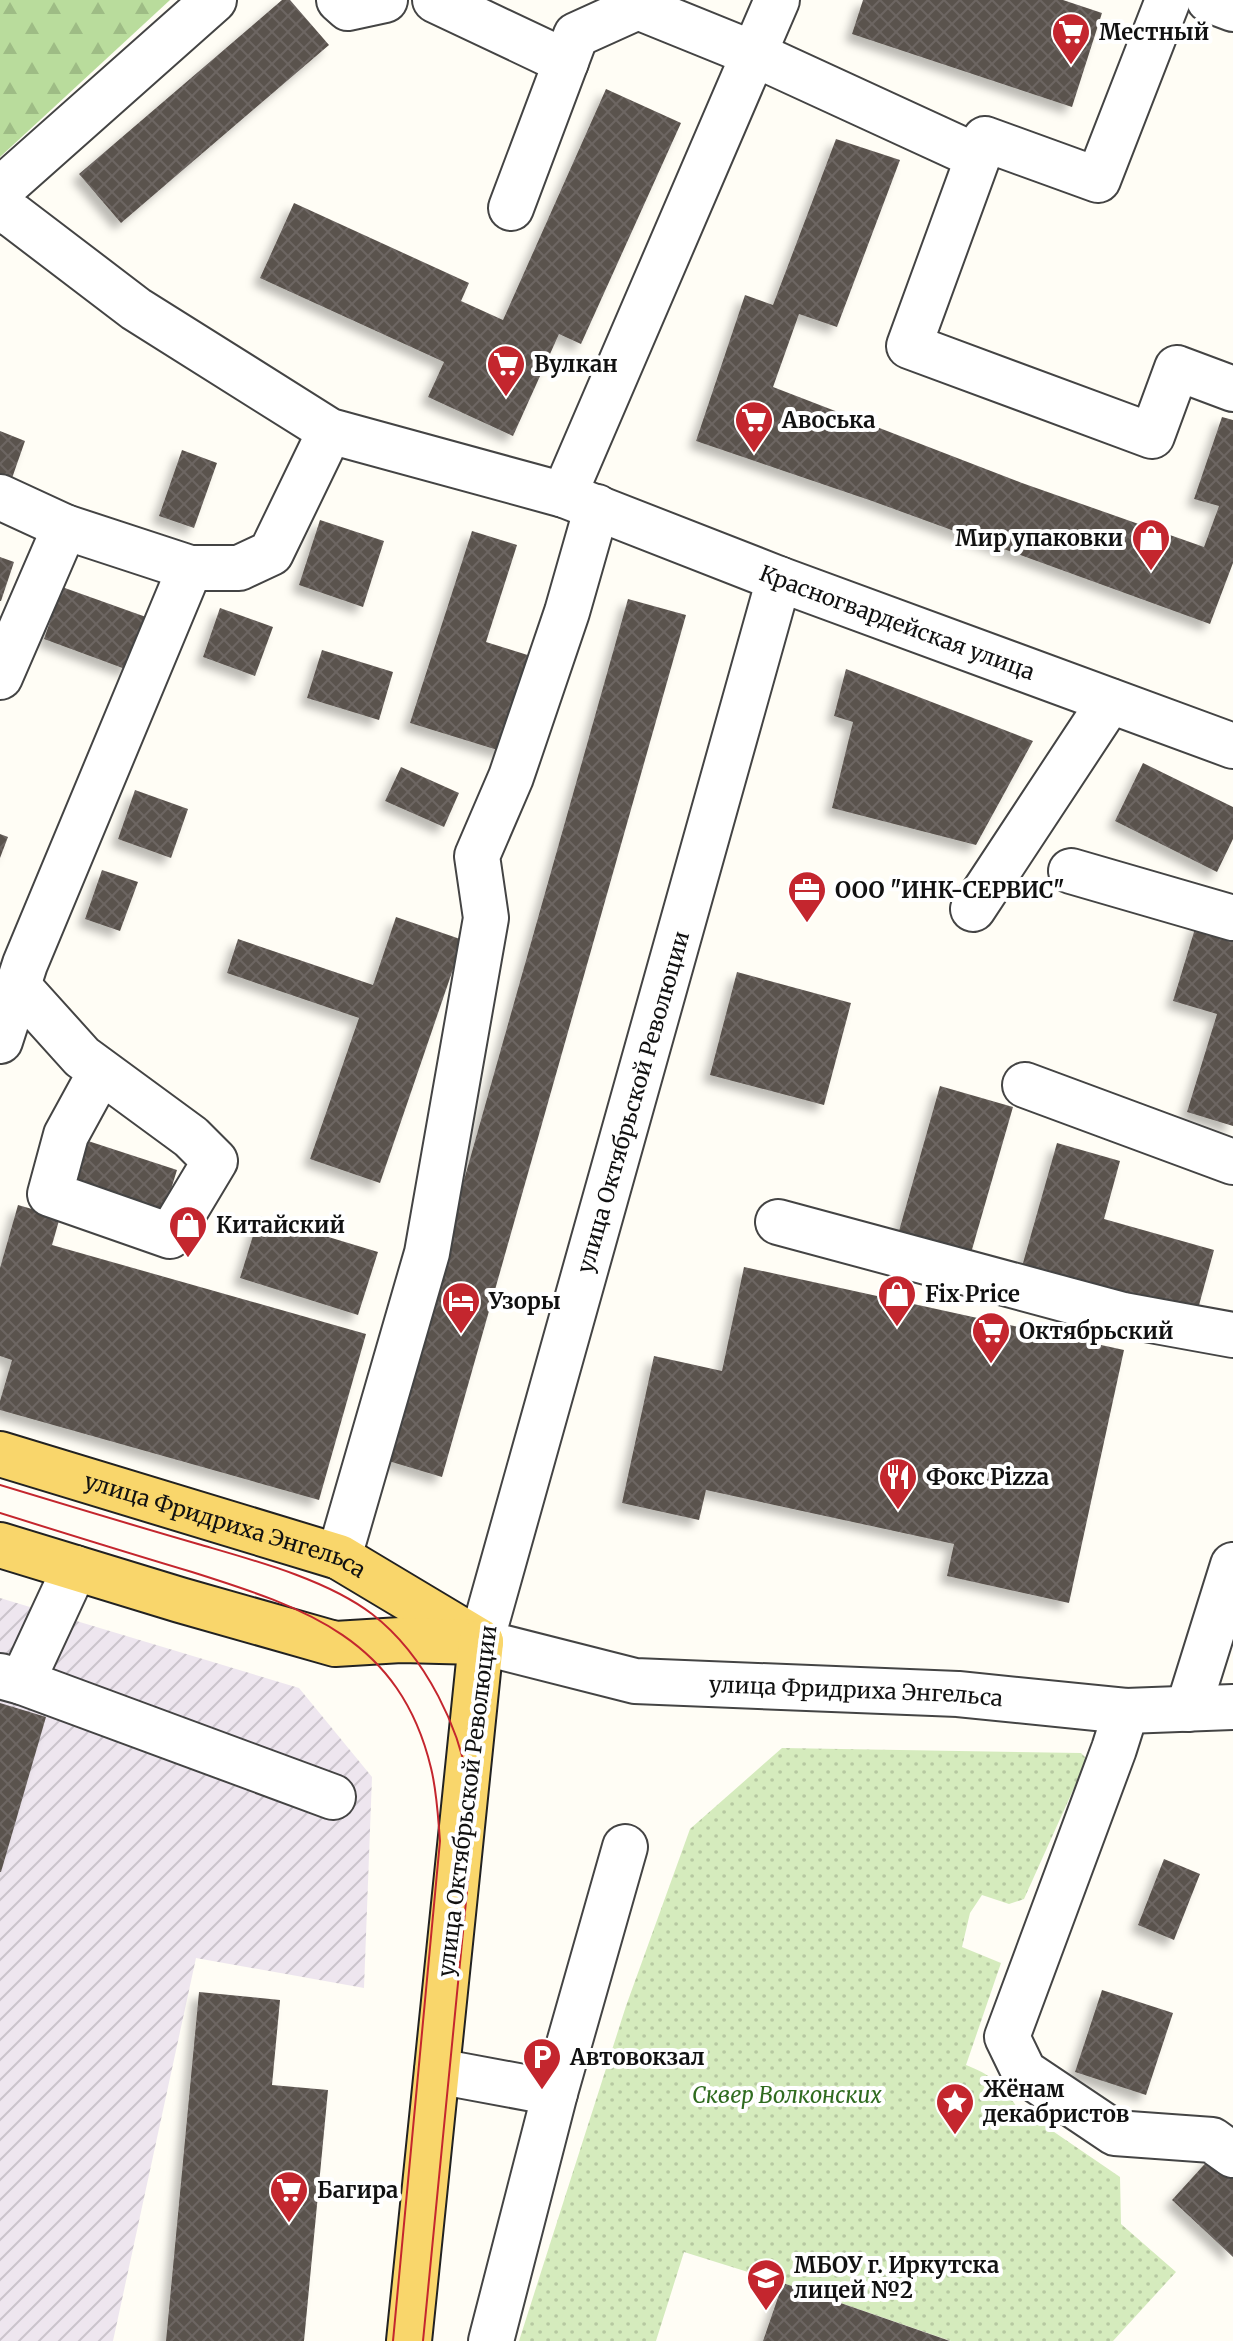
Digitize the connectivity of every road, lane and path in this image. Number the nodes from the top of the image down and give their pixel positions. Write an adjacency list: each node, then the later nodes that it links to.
1 (214, 0): 13 (street)
2 (339, 0): 3 (street)
3 (385, 0)
4 (435, 0): 11 (street)
5 (777, 0): 10 (street)
6 (1168, 0): 12 (street)
7 (1209, 0): 9 (street)
8 (629, 3): 10 (street); 11 (street)
9 (1233, 9)
10 (754, 54): 12 (street); 19 (street)
11 (566, 62): 15 (street)
12 (978, 157): 16 (street)
13 (0, 190)
14 (0, 208): 17 (street, Красногвардейская улица)
15 (511, 208)
16 (1233, 389)
17 (330, 431): 19 (street, Красногвардейская улица); 21 (street)
18 (0, 497): 20 (street)
19 (580, 501): 22 (street, Красногвардейская улица); 38 (street)
20 (65, 527): 21 (street); 23 (street)
21 (190, 568): 29 (street)
22 (779, 579): 24 (street, Красногвардейская улица); 41 (street, улица Октябрьской Революции)
23 (0, 677)
24 (1110, 701): 25 (street, Красногвардейская улица); 27 (street)
25 (1233, 745)
26 (1071, 871): 28 (street)
27 (973, 909)
28 (1233, 918)
29 (18, 986): 30 (street); 31 (street)
30 (0, 1041)
31 (101, 1071)
32 (1025, 1085): 33 (street)
33 (1233, 1162)
34 (778, 1222): 35 (street)
35 (1233, 1335)
36 (0, 1454): 38 (main road, улица Фридриха Энгельса)
37 (0, 1545): 40 (main road, улица Фридриха Энгельса)
38 (339, 1557): 41 (main road, улица Фридриха Энгельса)
39 (1233, 1565): 44 (street)
40 (75, 1568): 41 (main road, улица Фридриха Энгельса); 42 (street)
41 (481, 1642): 45 (street, улица Фридриха Энгельса); 48 (main road, улица Октябрьской Революции)
42 (11, 1679): 46 (street)
43 (1233, 1707): 44 (street, улица Фридриха Энгельса)
44 (1188, 1709): 45 (street, улица Фридриха Энгельса)
45 (1126, 1711): 50 (street)
46 (333, 1797)
47 (625, 1847): 49 (street)
48 (437, 2071): 49 (street); 51 (main road, улица Октябрьской Революции)
49 (555, 2093): 52 (street)
50 (1233, 2155)
51 (409, 2341)
52 (491, 2341)

